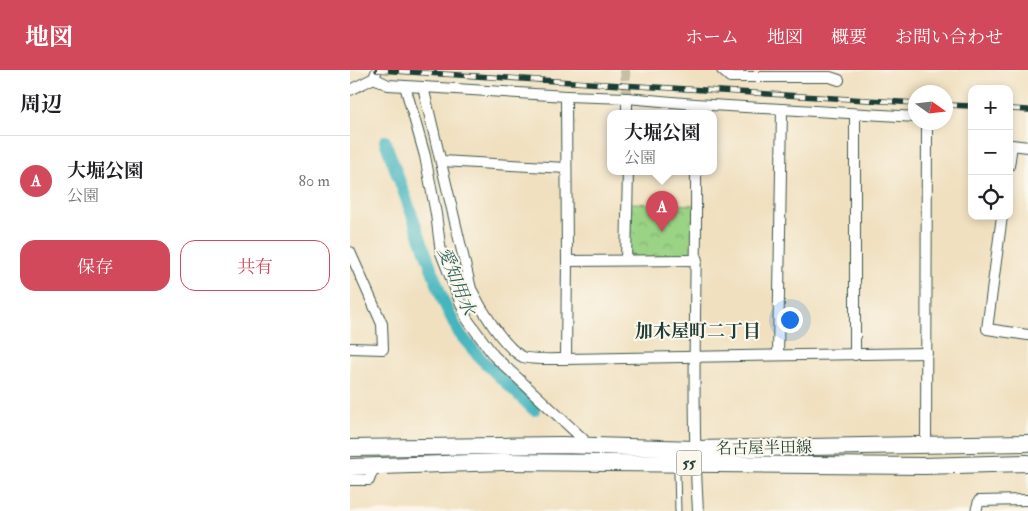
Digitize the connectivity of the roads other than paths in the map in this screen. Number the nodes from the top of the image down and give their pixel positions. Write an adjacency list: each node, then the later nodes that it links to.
1 (722, 70): 3 (street)
2 (376, 74): 4 (street); 6 (street)
3 (839, 80)
4 (405, 86): 5 (street); 35 (street)
5 (423, 87): 7 (street); 17 (street)
6 (350, 90)
7 (566, 96): 8 (street); 18 (street)
8 (627, 98): 10 (street); 11 (street)
9 (782, 108): 10 (street); 12 (street); 29 (street)
10 (695, 109)
11 (627, 110)
12 (855, 114): 13 (street); 30 (street)
13 (908, 117)
14 (927, 130): 28 (street)
15 (1013, 145): 16 (street)
16 (1028, 147)
17 (442, 161): 18 (street); 32 (street)
18 (566, 168): 25 (street)
19 (628, 175): 23 (street)
20 (696, 175): 24 (street)
21 (1001, 220): 26 (street)
22 (350, 252): 27 (street)
23 (626, 260): 24 (street); 25 (street)
24 (697, 260): 31 (street)
25 (568, 261): 32 (street)
26 (1028, 334)
27 (350, 348)
28 (927, 354): 30 (street); 34 (street)
29 (778, 355): 30 (street); 31 (street)
30 (855, 355)
31 (694, 357): 32 (street); 37 (street)
32 (566, 359)
33 (1028, 443): 34 (main road, 名古屋半田線 / 55)
34 (926, 444): 37 (main road, 名古屋半田線 / 55)
35 (584, 446): 36 (main road, 名古屋半田線 / 55); 37 (main road, 名古屋半田線 / 55)
36 (350, 448)
37 (696, 456): 38 (main road, 名古屋半田線 / 55); 40 (main road, 名古屋半田線 / 55); 45 (street)
38 (1028, 462)
39 (350, 467): 40 (main road, 名古屋半田線 / 55)
40 (374, 467): 42 (street)
41 (677, 473): 44 (lane)
42 (350, 480)
43 (1028, 500): 46 (street)
44 (678, 511)
45 (698, 511)
46 (976, 511)

